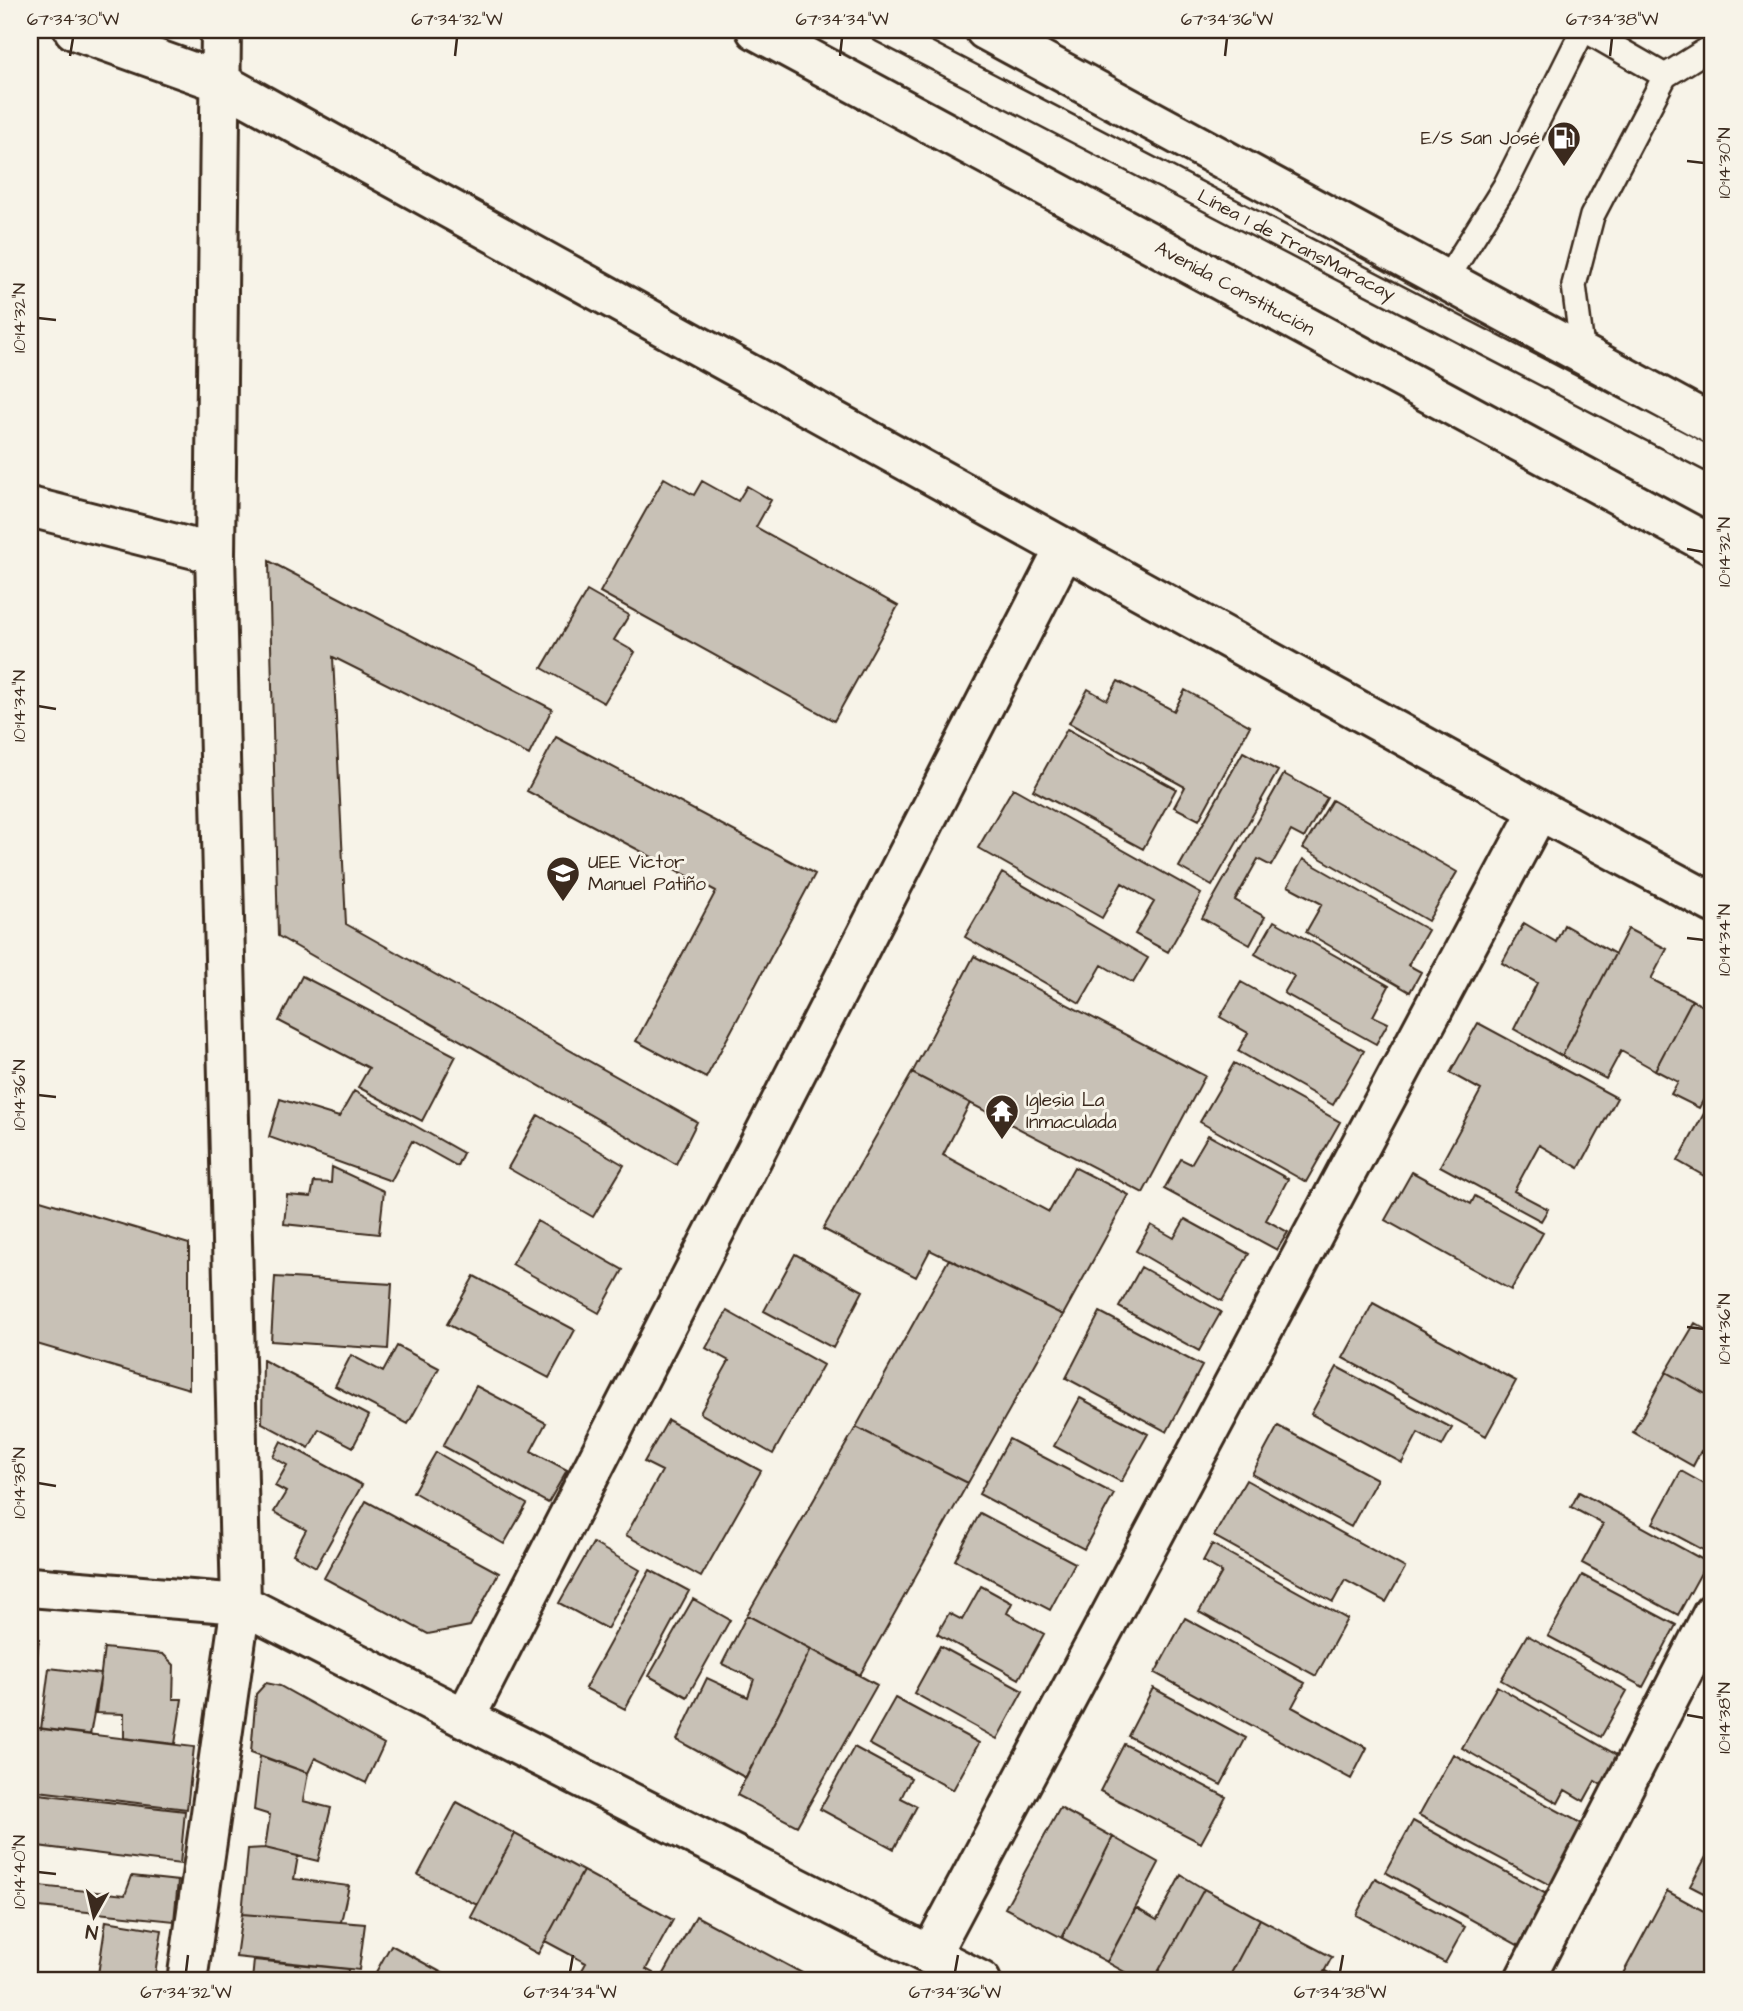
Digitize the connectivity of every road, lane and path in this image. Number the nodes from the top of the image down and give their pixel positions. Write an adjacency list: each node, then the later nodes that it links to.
1 (75, 30): 9 (street)
2 (221, 30): 9 (street)
3 (756, 30): 15 (street, Avenida Constitución)
4 (882, 30): 13 (lane, Línea 1 de TransMaracay)
5 (985, 30): 10 (street)
6 (1584, 30): 8 (lane); 10 (lane)
7 (1713, 47): 8 (lane)
8 (1665, 76): 11 (lane)
9 (219, 82): 16 (street); 17 (street)
10 (1446, 281): 11 (street)
11 (1583, 356): 12 (street)
12 (1713, 425)
13 (1713, 461)
14 (30, 507): 17 (street)
15 (1713, 546)
16 (1065, 548): 18 (street); 24 (street)
17 (215, 554): 21 (street)
18 (1539, 810): 19 (street); 25 (street)
19 (1713, 903)
20 (30, 1587): 21 (street)
21 (240, 1604): 24 (street); 26 (street)
22 (1713, 1614): 23 (street)
23 (1701, 1665): 28 (street)
24 (465, 1718): 25 (street)
25 (930, 1955): 27 (street)
26 (187, 1981)
27 (981, 1981)
28 (1524, 1981)

